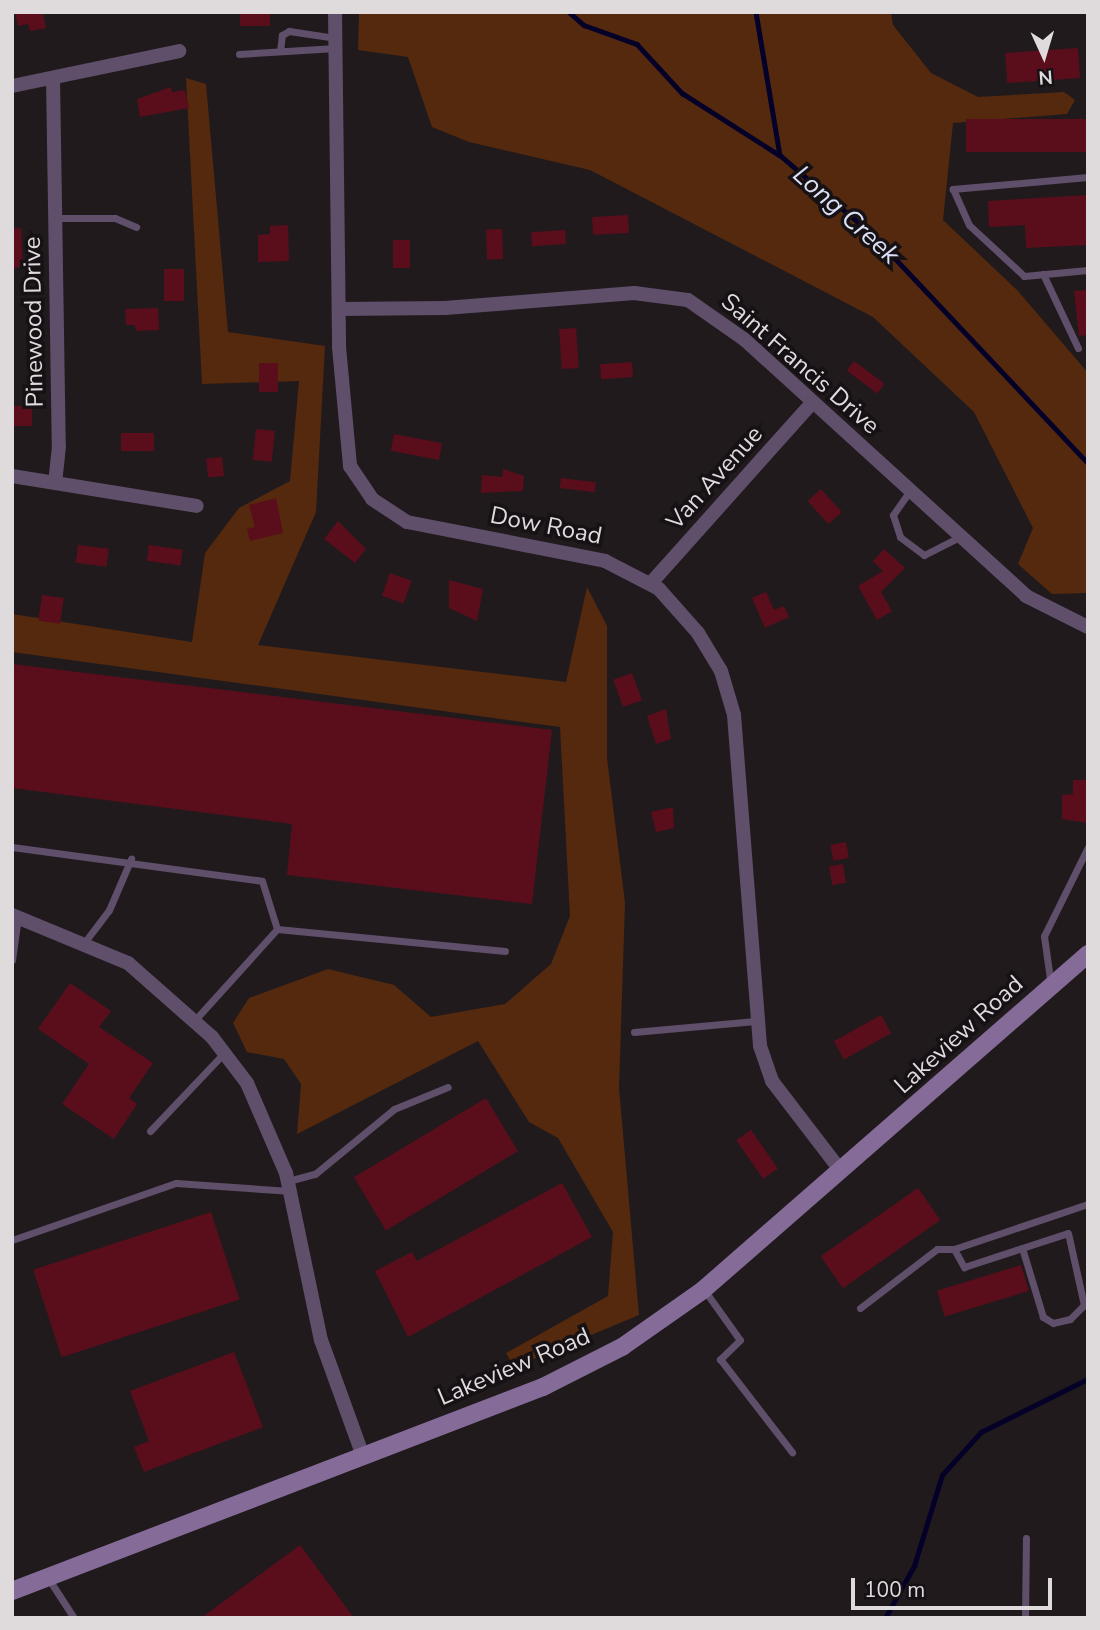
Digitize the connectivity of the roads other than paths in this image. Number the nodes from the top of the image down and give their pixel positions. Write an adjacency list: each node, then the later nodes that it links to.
1 (335, 12): 2 (street, Dow Road)
2 (336, 43): 4 (lane); 4 (lane); 13 (street, Dow Road)
3 (179, 51): 6 (street)
4 (281, 51): 5 (lane)
5 (239, 54)
6 (53, 78): 7 (street); 9 (street, Pinewood Drive)
7 (12, 86)
8 (1088, 177): 12 (lane)
9 (55, 218): 10 (lane); 17 (street, Pinewood Drive)
10 (136, 227)
11 (1088, 270): 12 (lane)
12 (1043, 274): 14 (lane)
13 (339, 309): 15 (street, Saint Francis Drive); 21 (street, Dow Road)
14 (1078, 348)
15 (812, 403): 18 (street, Saint Francis Drive); 21 (street, Van Avenue)
16 (12, 476): 17 (street)
17 (55, 482): 19 (street)
18 (909, 492): 20 (street, Saint Francis Drive); 20 (lane)
19 (197, 506)
20 (959, 537): 22 (street, Saint Francis Drive)
21 (651, 583): 34 (street, Dow Road)
22 (1088, 627)
23 (12, 847): 25 (lane)
24 (1088, 847): 32 (lane)
25 (131, 859): 27 (lane); 28 (lane)
26 (15, 916): 28 (street); 31 (lane)
27 (277, 929): 29 (lane); 33 (lane)
28 (84, 943): 33 (street)
29 (505, 951)
30 (1088, 954): 32 (main road, Lakeview Road)
31 (12, 960)
32 (1051, 986): 39 (main road, Lakeview Road)
33 (194, 1021): 36 (street)
34 (756, 1021): 35 (lane); 39 (street, Dow Road)
35 (634, 1032)
36 (224, 1053): 38 (lane); 40 (street)
37 (448, 1087): 40 (lane)
38 (150, 1130)
39 (841, 1171): 45 (main road, Lakeview Road)
40 (289, 1186): 42 (lane); 48 (street)
41 (1088, 1204): 44 (lane)
42 (12, 1240)
43 (1022, 1248): 43 (lane); 44 (lane)
44 (954, 1249): 46 (lane)
45 (703, 1290): 47 (lane); 48 (main road, Lakeview Road)
46 (860, 1308)
47 (792, 1452)
48 (362, 1453): 50 (main road, Lakeview Road)
49 (1027, 1538): 53 (lane)
50 (48, 1578): 51 (main road, Lakeview Road); 52 (lane)
51 (12, 1591)
52 (74, 1618)
53 (1025, 1618)

